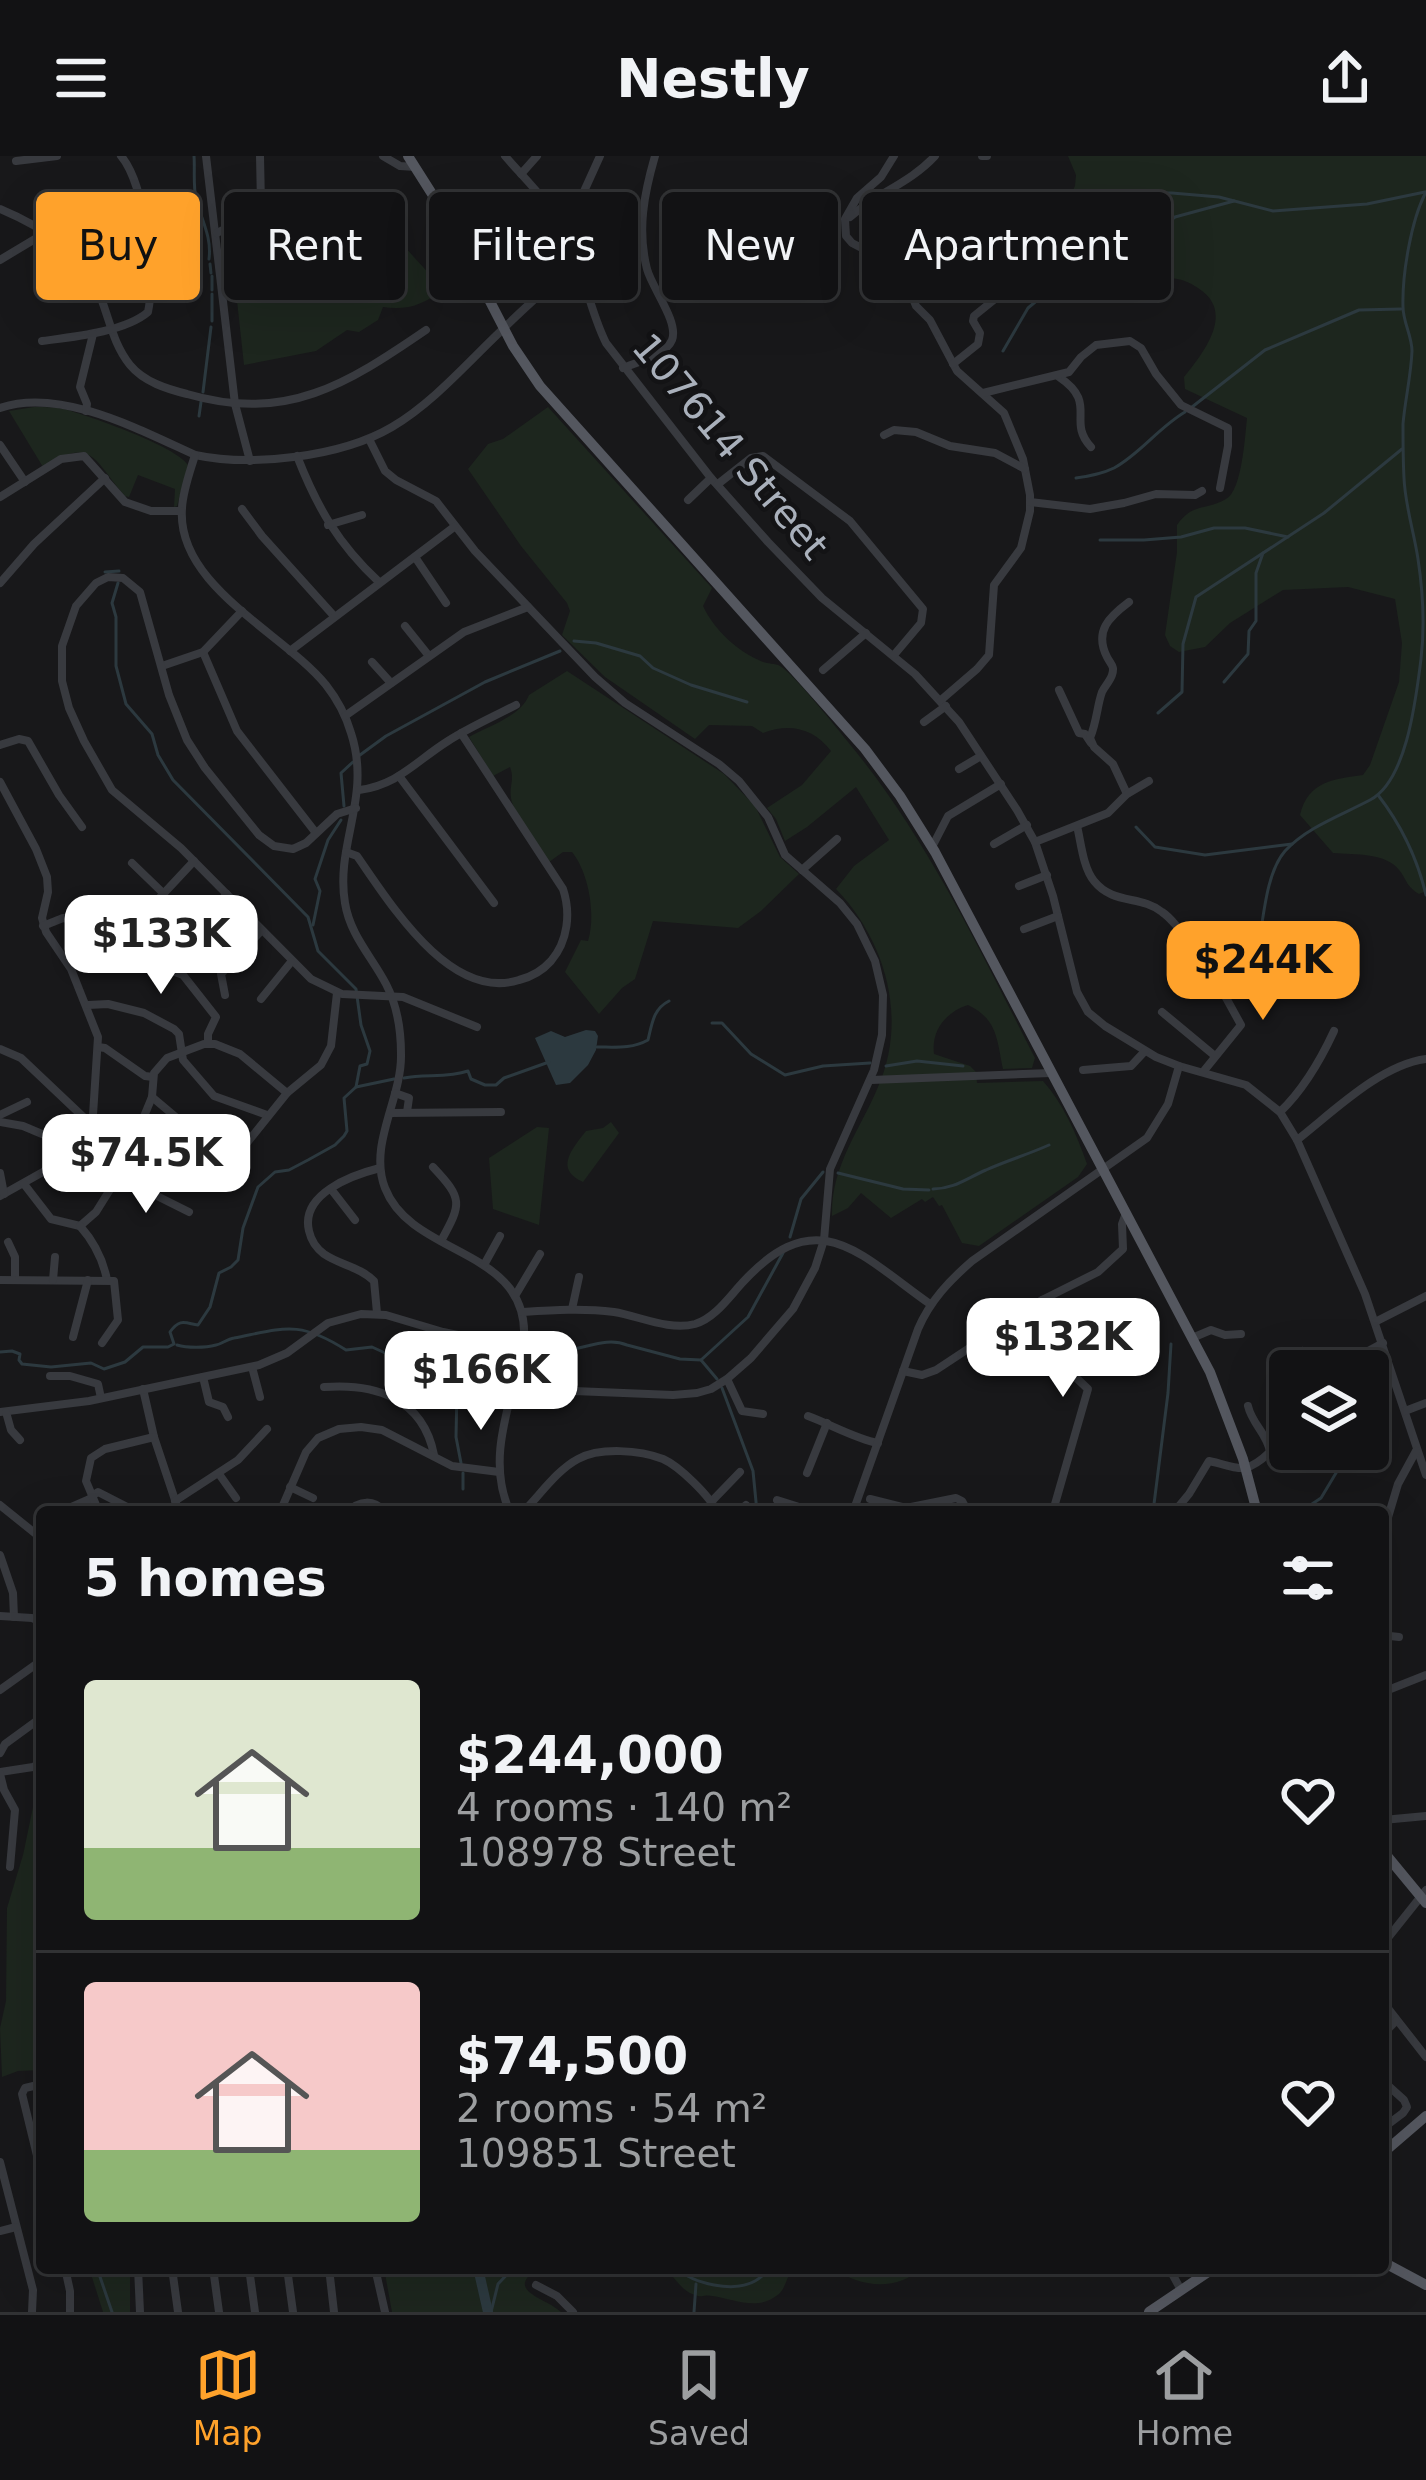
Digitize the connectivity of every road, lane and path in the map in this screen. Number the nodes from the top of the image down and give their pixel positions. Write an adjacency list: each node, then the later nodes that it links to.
1 (57, 156): 12 (street)
2 (121, 156): 15 (street)
3 (206, 156): 21 (street)
4 (260, 156): 21 (street)
5 (383, 156): 13 (street)
6 (505, 156): 14 (street, 107614 Street)
7 (537, 156): 14 (street)
8 (600, 156): 17 (street)
9 (655, 156): 35 (street)
10 (894, 156): 19 (street)
11 (935, 156): 19 (street)
12 (16, 160)
13 (412, 162): 30 (main road)
14 (520, 174): 16 (street, 107614 Street)
15 (139, 192)
16 (534, 192)
17 (584, 192)
18 (0, 209): 20 (street)
19 (845, 222): 34 (street)
20 (36, 228)
21 (217, 232): 38 (street)
22 (36, 238): 23 (street)
23 (0, 260)
24 (102, 300): 29 (street)
25 (149, 300): 29 (street)
26 (534, 300): 30 (street)
27 (589, 300): 35 (street, 107614 Street)
28 (994, 300): 34 (street)
29 (110, 328): 32 (street); 38 (street)
30 (503, 328): 42 (street); 104 (main road)
31 (426, 330): 38 (street)
32 (93, 334): 33 (street); 40 (street)
33 (42, 341)
34 (952, 364): 37 (street)
35 (623, 368): 51 (street, 107614 Street)
36 (1058, 376): 37 (street); 44 (street); 52 (street)
37 (982, 393): 48 (street)
38 (235, 404): 47 (street)
39 (0, 408): 40 (street)
40 (86, 411): 45 (street)
41 (884, 435): 48 (street)
42 (369, 439): 46 (street); 61 (street)
43 (0, 446): 50 (street)
44 (1091, 447)
45 (195, 455): 47 (street); 58 (street)
46 (297, 456): 47 (street); 60 (street)
47 (250, 461)
48 (1026, 470): 56 (street)
49 (105, 478): 50 (street); 58 (street); 63 (street)
50 (25, 482): 54 (street)
51 (714, 482): 55 (street); 71 (street, 107614 Street); 74 (street)
52 (1220, 488)
53 (1202, 491): 56 (street)
54 (0, 497)
55 (688, 500)
56 (1030, 502): 81 (street)
57 (242, 509): 69 (street)
58 (181, 512): 68 (street)
59 (362, 515): 60 (street)
60 (328, 524): 64 (street)
61 (454, 527): 62 (street); 67 (street)
62 (415, 557): 64 (street); 66 (street)
63 (2, 577)
64 (379, 582): 69 (street)
65 (1129, 602): 86 (street)
66 (446, 603)
67 (528, 607): 75 (street); 108 (street)
68 (242, 610): 72 (street); 73 (street)
69 (334, 616): 72 (street)
70 (405, 626): 75 (street)
71 (866, 633): 74 (street, 107614 Street); 78 (street)
72 (290, 651): 83 (street)
73 (203, 652): 77 (street); 100 (street)
74 (894, 655): 81 (street, 107614 Street)
75 (428, 656): 79 (street)
76 (372, 662): 79 (street)
77 (162, 666): 100 (street); 106 (street)
78 (824, 670)
79 (391, 683): 83 (street)
80 (1059, 690): 86 (street)
81 (944, 703): 84 (street); 88 (street, 107614 Street)
82 (516, 706): 85 (street)
83 (345, 716): 94 (street)
84 (924, 722)
85 (461, 733): 90 (street); 105 (street)
86 (1092, 743): 95 (street)
87 (0, 745): 99 (street)
88 (981, 756): 89 (street); 93 (street, 107614 Street)
89 (959, 769)
90 (399, 776): 94 (street); 113 (street)
91 (1149, 781): 95 (street)
92 (0, 782): 116 (street)
93 (1000, 784): 97 (street, 107614 Street); 104 (street)
94 (359, 790): 96 (street)
95 (1127, 794): 98 (street)
96 (349, 810): 100 (street); 105 (street)
97 (1027, 824): 102 (street, 107614 Street); 103 (street)
98 (1077, 826): 102 (street); 119 (street)
99 (82, 827)
100 (316, 833)
101 (837, 839): 108 (street)
102 (1035, 842): 109 (street, 107614 Street)
103 (994, 844)
104 (932, 847): 143 (main road)
105 (346, 852): 124 (street)
106 (194, 860): 111 (street); 112 (street)
107 (132, 862): 111 (street)
108 (802, 870): 145 (street)
109 (1047, 875): 110 (street); 115 (street, 107614 Street)
110 (1019, 886)
111 (163, 893): 114 (street)
112 (227, 894): 118 (street); 121 (street)
113 (494, 903)
114 (152, 906)
115 (1058, 916): 117 (street); 135 (street, 107614 Street)
116 (44, 926): 121 (street); 127 (street)
117 (1024, 929)
118 (261, 931): 120 (street); 125 (street)
119 (1182, 932)
120 (291, 962): 123 (street); 126 (street)
121 (161, 967): 131 (street)
122 (1208, 973): 137 (street)
123 (337, 992): 124 (street); 146 (street)
124 (391, 994): 129 (street); 147 (street)
125 (225, 995)
126 (261, 1000)
127 (88, 1006): 132 (street); 136 (street)
128 (1162, 1012): 137 (street)
129 (477, 1027)
130 (1334, 1030): 152 (street)
131 (208, 1044): 136 (street); 146 (street)
132 (98, 1047): 144 (street); 156 (street)
133 (0, 1049): 156 (street)
134 (1426, 1050): 139 (street)
135 (1145, 1051): 140 (street, 107614 Street); 141 (street)
136 (182, 1053): 144 (street); 154 (street)
137 (1215, 1057): 142 (street)
138 (1426, 1059): 139 (street)
139 (1407, 1063): 158 (street)
140 (1179, 1066): 142 (street, 107614 Street); 164 (street)
141 (1083, 1070)
142 (1203, 1072): 152 (street, 107614 Street)
143 (1051, 1073): 145 (street); 164 (main road)
144 (153, 1077): 148 (street)
145 (872, 1080): 175 (street)
146 (286, 1093): 154 (street)
147 (395, 1094): 150 (street); 153 (street)
148 (152, 1097): 159 (street); 161 (street)
149 (27, 1102): 155 (street)
150 (406, 1112): 151 (street); 153 (street)
151 (501, 1112)
152 (1280, 1112): 158 (street, 107614 Street)
153 (390, 1113): 163 (street)
154 (267, 1115): 161 (street)
155 (0, 1118): 157 (street)
156 (91, 1125): 159 (street); 160 (street)
157 (42, 1134)
158 (1297, 1140): 194 (street, 107614 Street)
159 (132, 1143): 161 (street); 166 (street)
160 (63, 1157): 166 (street); 167 (street)
161 (224, 1159)
162 (433, 1167): 176 (street)
163 (380, 1168): 168 (street); 176 (street)
164 (1102, 1171): 171 (main road); 190 (street)
165 (0, 1172): 169 (street)
166 (117, 1179): 170 (street); 173 (street)
167 (25, 1184): 169 (street); 173 (street)
168 (331, 1189): 172 (street); 193 (street)
169 (2, 1195)
170 (189, 1212)
171 (1126, 1213): 189 (street); 197 (main road)
172 (355, 1220)
173 (80, 1226): 186 (street)
174 (500, 1236): 180 (street)
175 (824, 1240): 190 (street); 191 (street); 206 (street)
176 (441, 1241): 180 (street)
177 (8, 1242): 182 (street)
178 (540, 1254): 187 (street)
179 (55, 1257): 184 (street)
180 (484, 1265): 187 (street)
181 (579, 1277): 191 (street)
182 (15, 1279): 183 (street); 184 (street)
183 (0, 1280)
184 (53, 1280): 185 (street)
185 (88, 1280): 186 (street); 196 (street)
186 (110, 1281): 199 (street)
187 (515, 1296): 192 (street)
188 (1426, 1296): 194 (street)
189 (1042, 1300): 203 (street); 242 (street)
190 (930, 1304): 203 (street)
191 (572, 1309): 192 (street)
192 (522, 1312): 200 (street)
193 (376, 1313): 200 (street); 202 (street)
194 (1375, 1322): 198 (street, 107614 Street)
195 (1241, 1334): 197 (street)
196 (73, 1337)
197 (1192, 1338): 226 (main road)
198 (1383, 1342): 201 (street); 214 (street, 107614 Street)
199 (102, 1343)
200 (523, 1348): 212 (street)
201 (1369, 1350)
202 (252, 1366): 205 (street); 209 (street)
203 (903, 1371): 223 (street)
204 (50, 1376): 210 (street)
205 (203, 1377): 208 (street); 218 (street)
206 (722, 1382): 212 (street); 216 (street)
207 (324, 1388): 225 (street)
208 (143, 1389): 210 (street); 221 (street)
209 (260, 1396)
210 (101, 1398): 215 (street)
211 (1426, 1403): 214 (street)
212 (510, 1405): 227 (street)
213 (1248, 1406): 226 (street)
214 (1405, 1411): 224 (street, 107614 Street)
215 (3, 1412): 222 (street)
216 (764, 1414)
217 (808, 1416): 219 (street)
218 (228, 1417)
219 (827, 1423): 223 (street); 229 (street)
220 (268, 1429): 230 (street)
221 (154, 1438): 234 (street); 239 (street)
222 (20, 1440)
223 (878, 1443): 232 (street)
224 (1417, 1449): 231 (street, 107614 Street); 259 (street)
225 (434, 1456): 227 (street); 233 (street)
226 (1246, 1468): 257 (street); 258 (main road)
227 (499, 1472): 248 (street)
228 (740, 1472): 240 (street)
229 (807, 1473)
230 (219, 1474): 235 (street); 239 (street)
231 (1426, 1475)
232 (864, 1484): 237 (street); 252 (street)
233 (290, 1487): 236 (street); 247 (street)
234 (92, 1497): 243 (street); 244 (street); 245 (street)
235 (236, 1498)
236 (313, 1498)
237 (870, 1499): 253 (street); 254 (street)
238 (777, 1500): 251 (street)
239 (176, 1501): 246 (street)
240 (712, 1502): 249 (street); 250 (street)
241 (0, 1504): 261 (street)
242 (1055, 1504)
243 (73, 1506)
244 (96, 1506)
245 (126, 1506)
246 (177, 1506)
247 (282, 1506)
248 (508, 1506)
249 (529, 1506)
250 (714, 1506)
251 (796, 1506)
252 (856, 1506)
253 (870, 1506)
254 (886, 1506)
255 (919, 1506): 256 (street)
256 (965, 1506)
257 (1179, 1506)
258 (1256, 1506)
259 (1389, 1514)
260 (36, 1523): 261 (street)
261 (27, 1527): 262 (street)
262 (36, 1534)
263 (0, 1556): 264 (street)
264 (14, 1617): 265 (street); 266 (street)
265 (0, 1618)
266 (36, 1619)
267 (1389, 1635): 268 (street)
268 (1400, 1637)
269 (36, 1664): 271 (street)
270 (1426, 1676): 272 (street)
271 (0, 1690)
272 (1389, 1690)
273 (36, 1722): 274 (street)
274 (0, 1755): 276 (street)
275 (36, 1765): 276 (street)
276 (0, 1773): 280 (street)
277 (1426, 1816): 278 (street)
278 (1389, 1819)
279 (1389, 1858): 281 (main road)
280 (10, 1867)
281 (1425, 1898): 282 (street)
282 (1389, 1937)
283 (1389, 2011): 284 (street)
284 (1396, 2021): 285 (street); 286 (street)
285 (1389, 2028)
286 (1426, 2057)
287 (36, 2086): 292 (street)
288 (1389, 2087): 290 (street)
289 (1426, 2116): 291 (main road)
290 (1389, 2123)
291 (1389, 2148)
292 (36, 2152)
293 (0, 2162): 294 (street)
294 (4, 2192): 295 (street)
295 (16, 2227): 296 (street); 312 (street)
296 (0, 2230)
297 (1389, 2265): 310 (main road)
298 (66, 2274): 313 (street)
299 (138, 2274): 314 (street)
300 (173, 2274): 315 (street)
301 (214, 2274): 316 (street)
302 (250, 2274): 317 (street)
303 (287, 2274): 318 (street)
304 (329, 2274): 319 (street)
305 (376, 2274): 320 (street)
306 (1172, 2274): 311 (street)
307 (1205, 2274): 311 (main road)
308 (1216, 2274): 323 (main road)
309 (536, 2285): 321 (street)
310 (1426, 2285)
311 (1181, 2290): 322 (main road)
312 (32, 2312)
313 (70, 2312)
314 (140, 2312)
315 (178, 2312)
316 (219, 2312)
317 (255, 2312)
318 (292, 2312)
319 (334, 2312)
320 (385, 2312)
321 (573, 2312)
322 (1149, 2312)
323 (1161, 2312)

